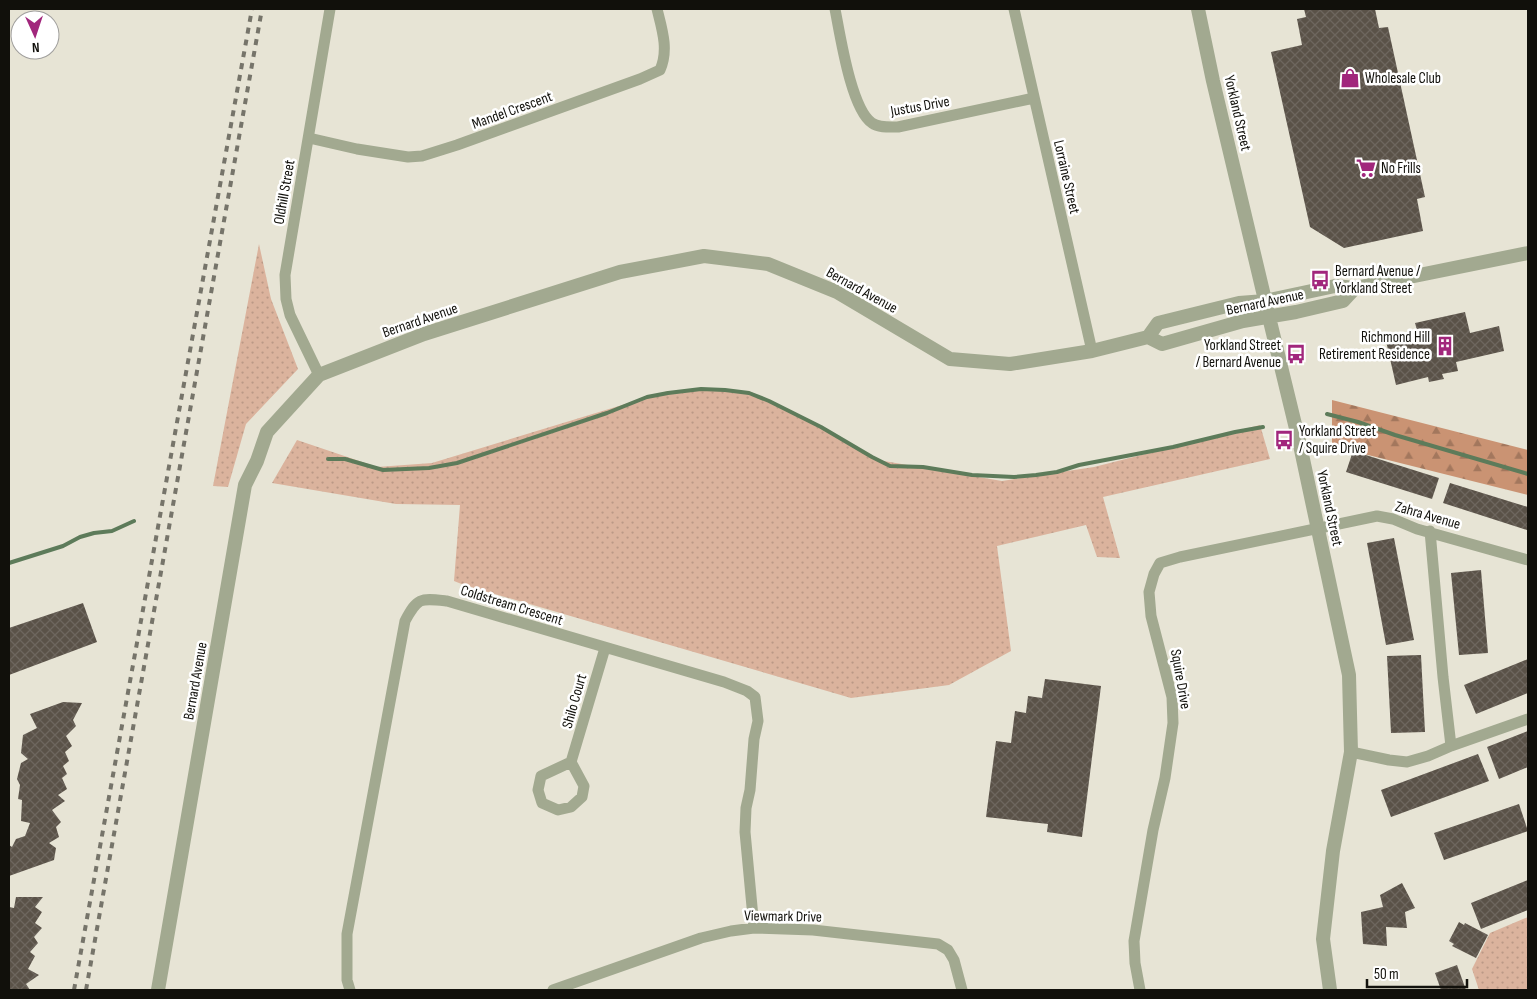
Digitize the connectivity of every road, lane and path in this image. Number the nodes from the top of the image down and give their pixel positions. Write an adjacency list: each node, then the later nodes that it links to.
1 (330, 9): 7 (street, Oldhill Street)
2 (657, 9): 7 (street, Mandel Crescent)
3 (835, 9): 6 (street, Justus Drive)
4 (1014, 9): 6 (street, Lorraine Street)
5 (1198, 9): 10 (street, Yorkland Street)
6 (1034, 98): 13 (street, Lorraine Street)
7 (309, 138): 14 (street, Oldhill Street)
8 (1528, 253): 9 (street, Bernard Avenue)
9 (1355, 288): 10 (street, Bernard Avenue); 11 (street, Bernard Avenue)
10 (1265, 301): 11 (street, Yorkland Street); 12 (street, Bernard Avenue)
11 (1269, 317): 12 (street, Bernard Avenue); 15 (street, Yorkland Street)
12 (1148, 337): 13 (street, Bernard Avenue)
13 (1092, 351): 14 (street, Bernard Avenue)
14 (319, 375): 24 (street, Bernard Avenue)
15 (1317, 528): 16 (street, Zahra Avenue); 21 (street, Yorkland Street); 28 (street, Squire Drive)
16 (1430, 531): 17 (street, Zahra Avenue); 20 (street)
17 (1528, 560)
18 (605, 648): 22 (street, Shilo Court); 23 (street, Coldstream Crescent); 25 (street, Coldstream Crescent)
19 (1528, 720): 20 (street)
20 (1451, 746): 21 (street)
21 (1351, 752): 29 (street, Yorkland Street)
22 (571, 762): 22 (street)
23 (754, 928): 26 (street, Viewmark Drive); 27 (street, Viewmark Drive)
24 (158, 990)
25 (350, 990)
26 (553, 990)
27 (962, 990)
28 (1140, 990)
29 (1330, 990)

